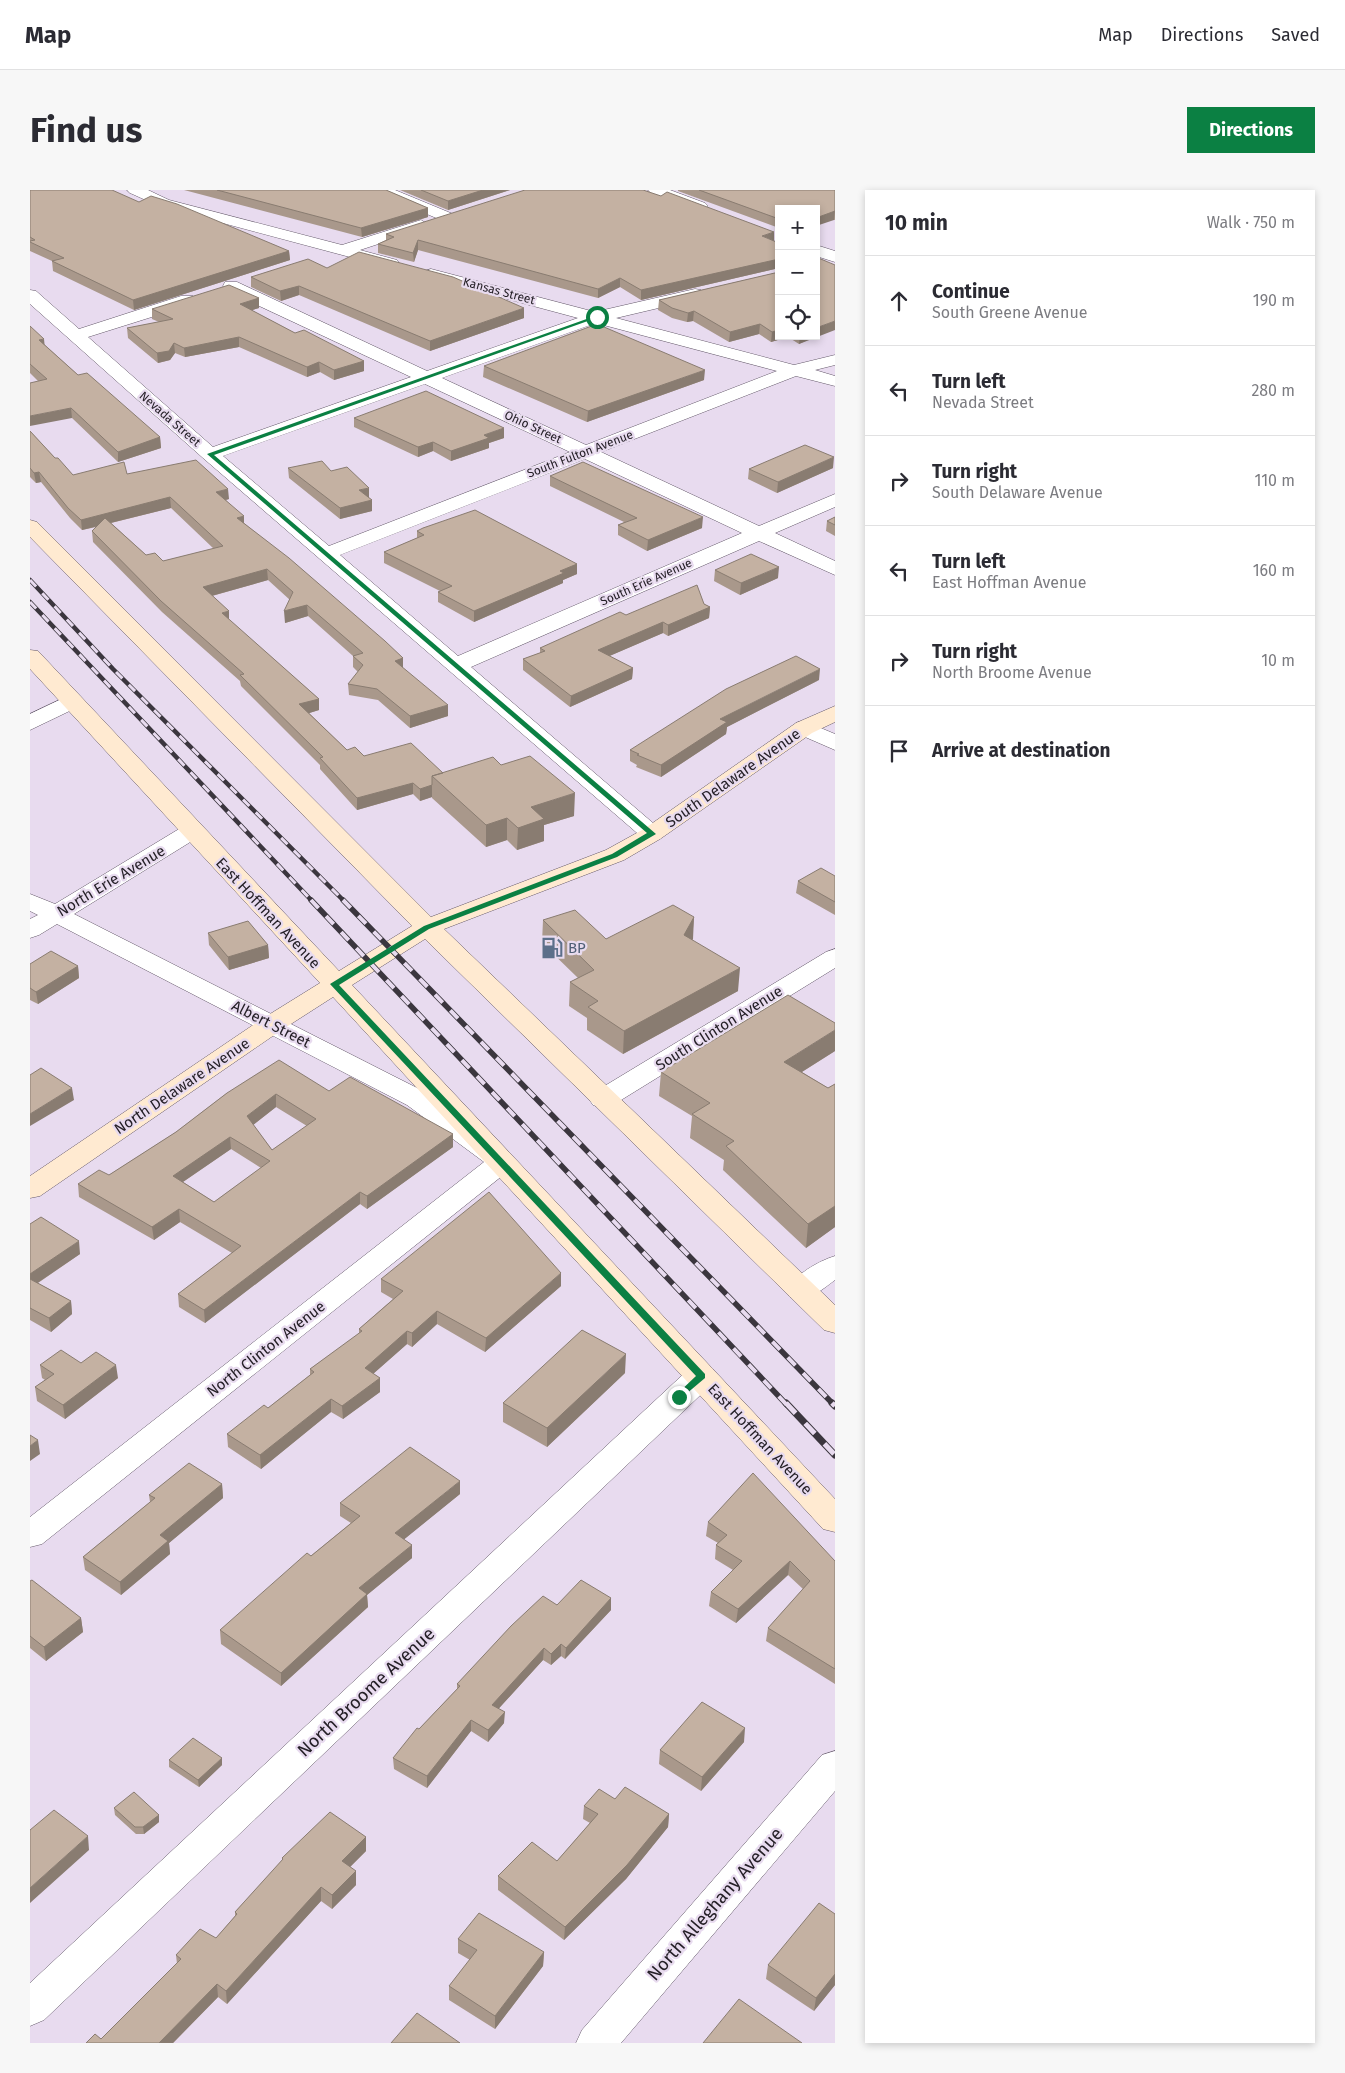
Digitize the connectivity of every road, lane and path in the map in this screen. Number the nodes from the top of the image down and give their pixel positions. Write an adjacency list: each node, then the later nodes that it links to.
1 (135, 190): 7 (street, Kansas Street)
2 (382, 190): 6 (street)
3 (656, 190): 5 (street)
4 (463, 212): 6 (street)
5 (717, 213)
6 (447, 217): 7 (street)
7 (342, 250): 10 (street); 16 (street, Kansas Street)
8 (820, 252): 9 (street)
9 (835, 258): 11 (street)
10 (314, 259)
11 (820, 264)
12 (249, 280): 13 (street)
13 (231, 286): 17 (street); 20 (street, Ohio Street)
14 (712, 290): 16 (street)
15 (30, 295): 17 (street, Nevada Street)
16 (597, 317): 19 (street, Kansas Street); 20 (street)
17 (75, 336): 23 (street, Nevada Street)
18 (835, 360): 19 (street, South Fulton Avenue)
19 (795, 370): 21 (street, Kansas Street); 22 (street, South Fulton Avenue)
20 (429, 377): 22 (street, Ohio Street); 23 (street)
21 (835, 381)
22 (585, 451): 26 (street, Ohio Street); 27 (street, South Fulton Avenue)
23 (210, 454): 27 (street, Nevada Street)
24 (835, 500): 26 (street, South Erie Avenue)
25 (30, 526): 40 (street)
26 (758, 533): 28 (street, Ohio Street); 30 (street, South Erie Avenue)
27 (326, 554): 30 (street, Nevada Street)
28 (835, 568)
29 (30, 656): 31 (street, East Hoffman Avenue)
30 (457, 666): 37 (street, Nevada Street)
31 (72, 701): 33 (street); 36 (street, East Hoffman Avenue)
32 (835, 713): 34 (street, South Delaware Avenue)
33 (30, 724)
34 (804, 728): 35 (street); 37 (street, South Delaware Avenue)
35 (835, 743)
36 (192, 831): 39 (street, North Erie Avenue); 43 (street, East Hoffman Avenue)
37 (652, 834): 40 (street, South Delaware Avenue)
38 (30, 901): 39 (street, Albert Street)
39 (56, 914): 41 (street, North Erie Avenue); 44 (street, Albert Street)
40 (427, 927): 43 (street, South Delaware Avenue); 45 (street)
41 (30, 930)
42 (835, 957): 45 (street, South Clinton Avenue)
43 (334, 984): 44 (street, North Delaware Avenue); 46 (street, East Hoffman Avenue)
44 (271, 1025): 46 (street, Albert Street); 47 (street, North Delaware Avenue)
45 (603, 1099): 49 (street)
46 (502, 1162): 51 (street, East Hoffman Avenue); 53 (street, North Clinton Avenue)
47 (30, 1190)
48 (835, 1266): 49 (street)
49 (801, 1290): 50 (street)
50 (835, 1323)
51 (701, 1376): 52 (street, East Hoffman Avenue); 55 (street, North Broome Avenue)
52 (835, 1520)
53 (30, 1535)
54 (835, 1766): 56 (street, North Alleghany Avenue)
55 (30, 2008)
56 (596, 2043)

